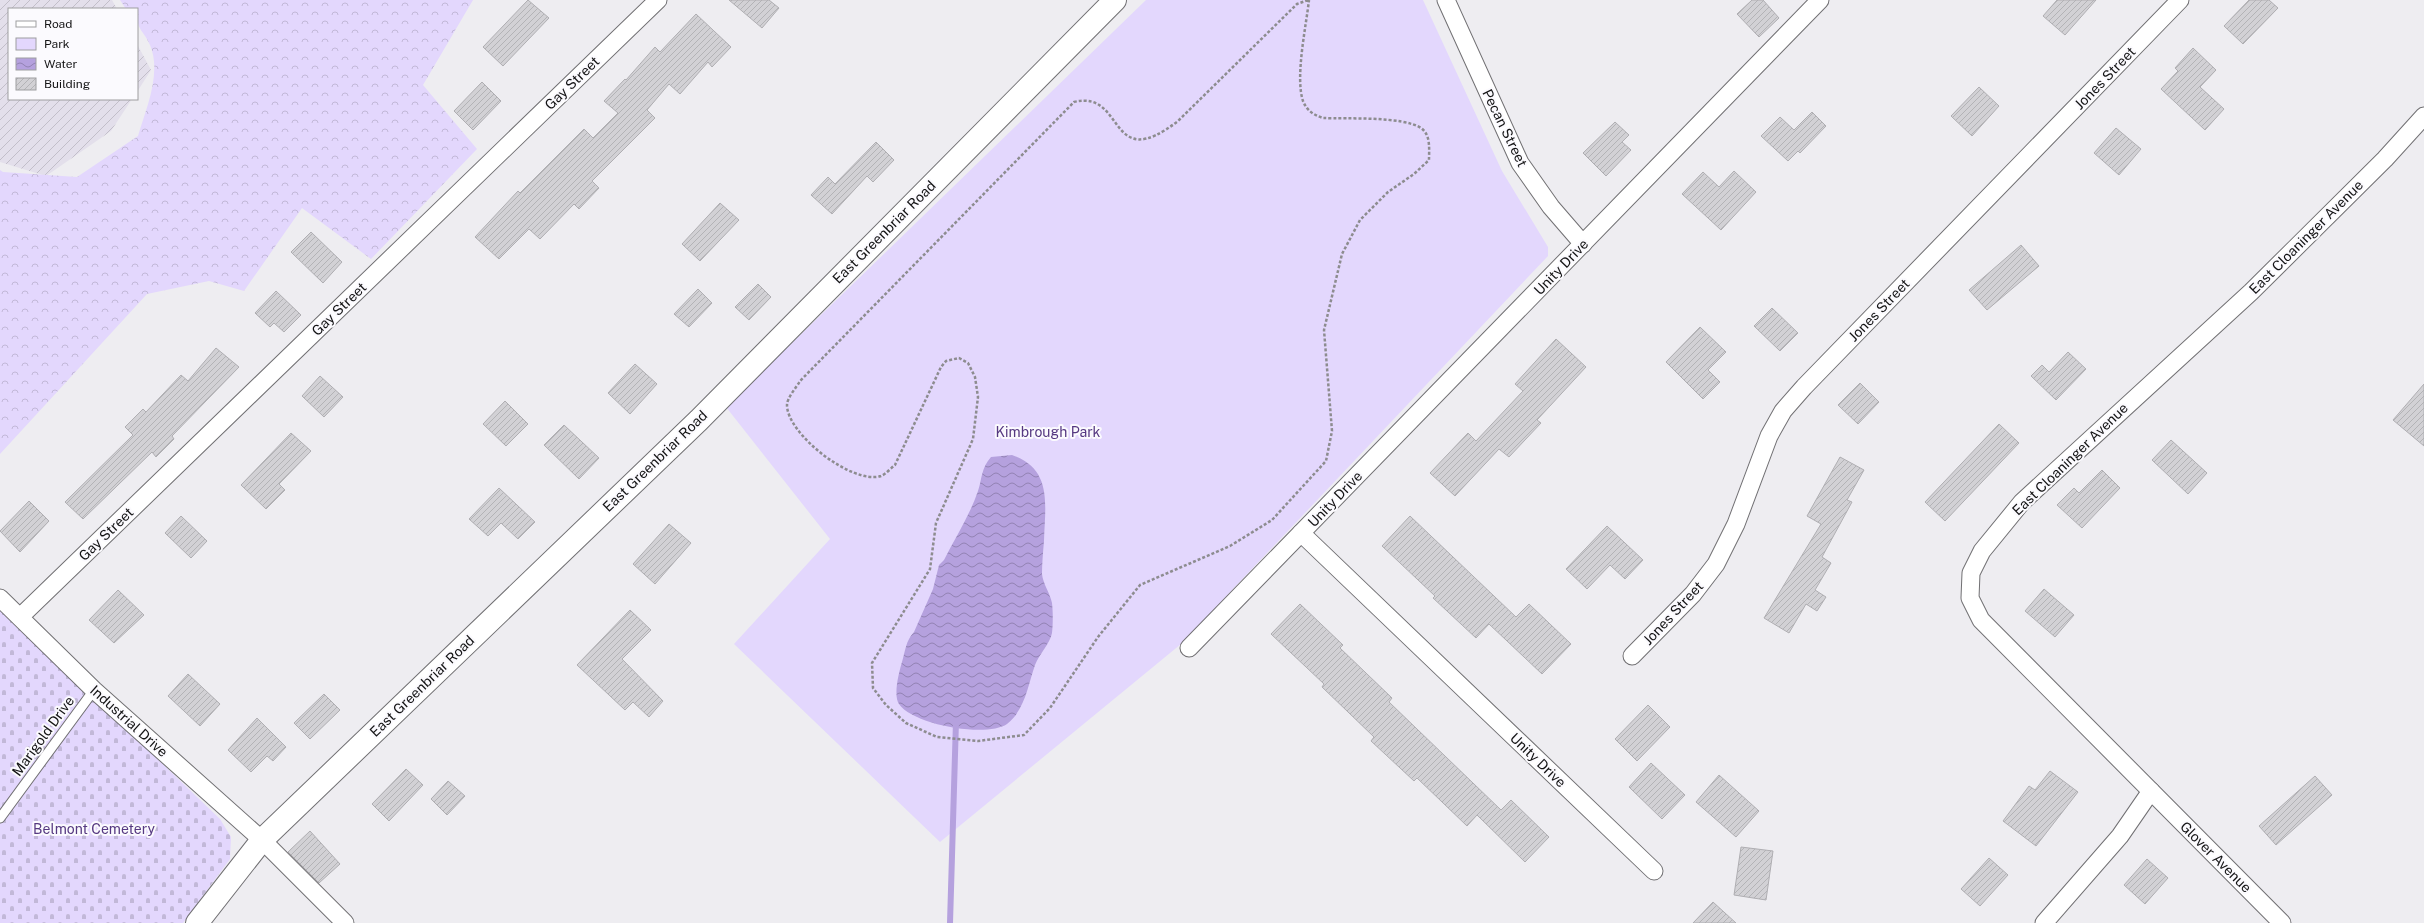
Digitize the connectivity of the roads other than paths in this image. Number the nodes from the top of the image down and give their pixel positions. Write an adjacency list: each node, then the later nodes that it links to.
1 (658, 0): 10 (street, Gay Street)
2 (1115, 0): 16 (street, East Greenbriar Road)
3 (1446, 0): 7 (street, Pecan Street)
4 (1820, 0): 7 (street, Unity Drive)
5 (2180, 0): 12 (street, Jones Street)
6 (2424, 116): 14 (street, East Cloaninger Avenue)
7 (1583, 244): 8 (street, Unity Drive)
8 (1301, 533): 11 (street, Unity Drive); 17 (street, Unity Drive)
9 (0, 598): 10 (street, Industrial Drive)
10 (20, 617): 13 (street, Industrial Drive)
11 (1189, 648)
12 (1632, 656)
13 (94, 690): 15 (lane, Marigold Drive); 16 (street, Industrial Drive)
14 (2151, 791): 20 (street); 21 (street, Glover Avenue)
15 (0, 818)
16 (262, 840): 18 (street, East Greenbriar Road); 19 (street, Industrial Drive)
17 (1654, 871)
18 (197, 923)
19 (344, 923)
20 (2044, 923)
21 (2282, 923)

